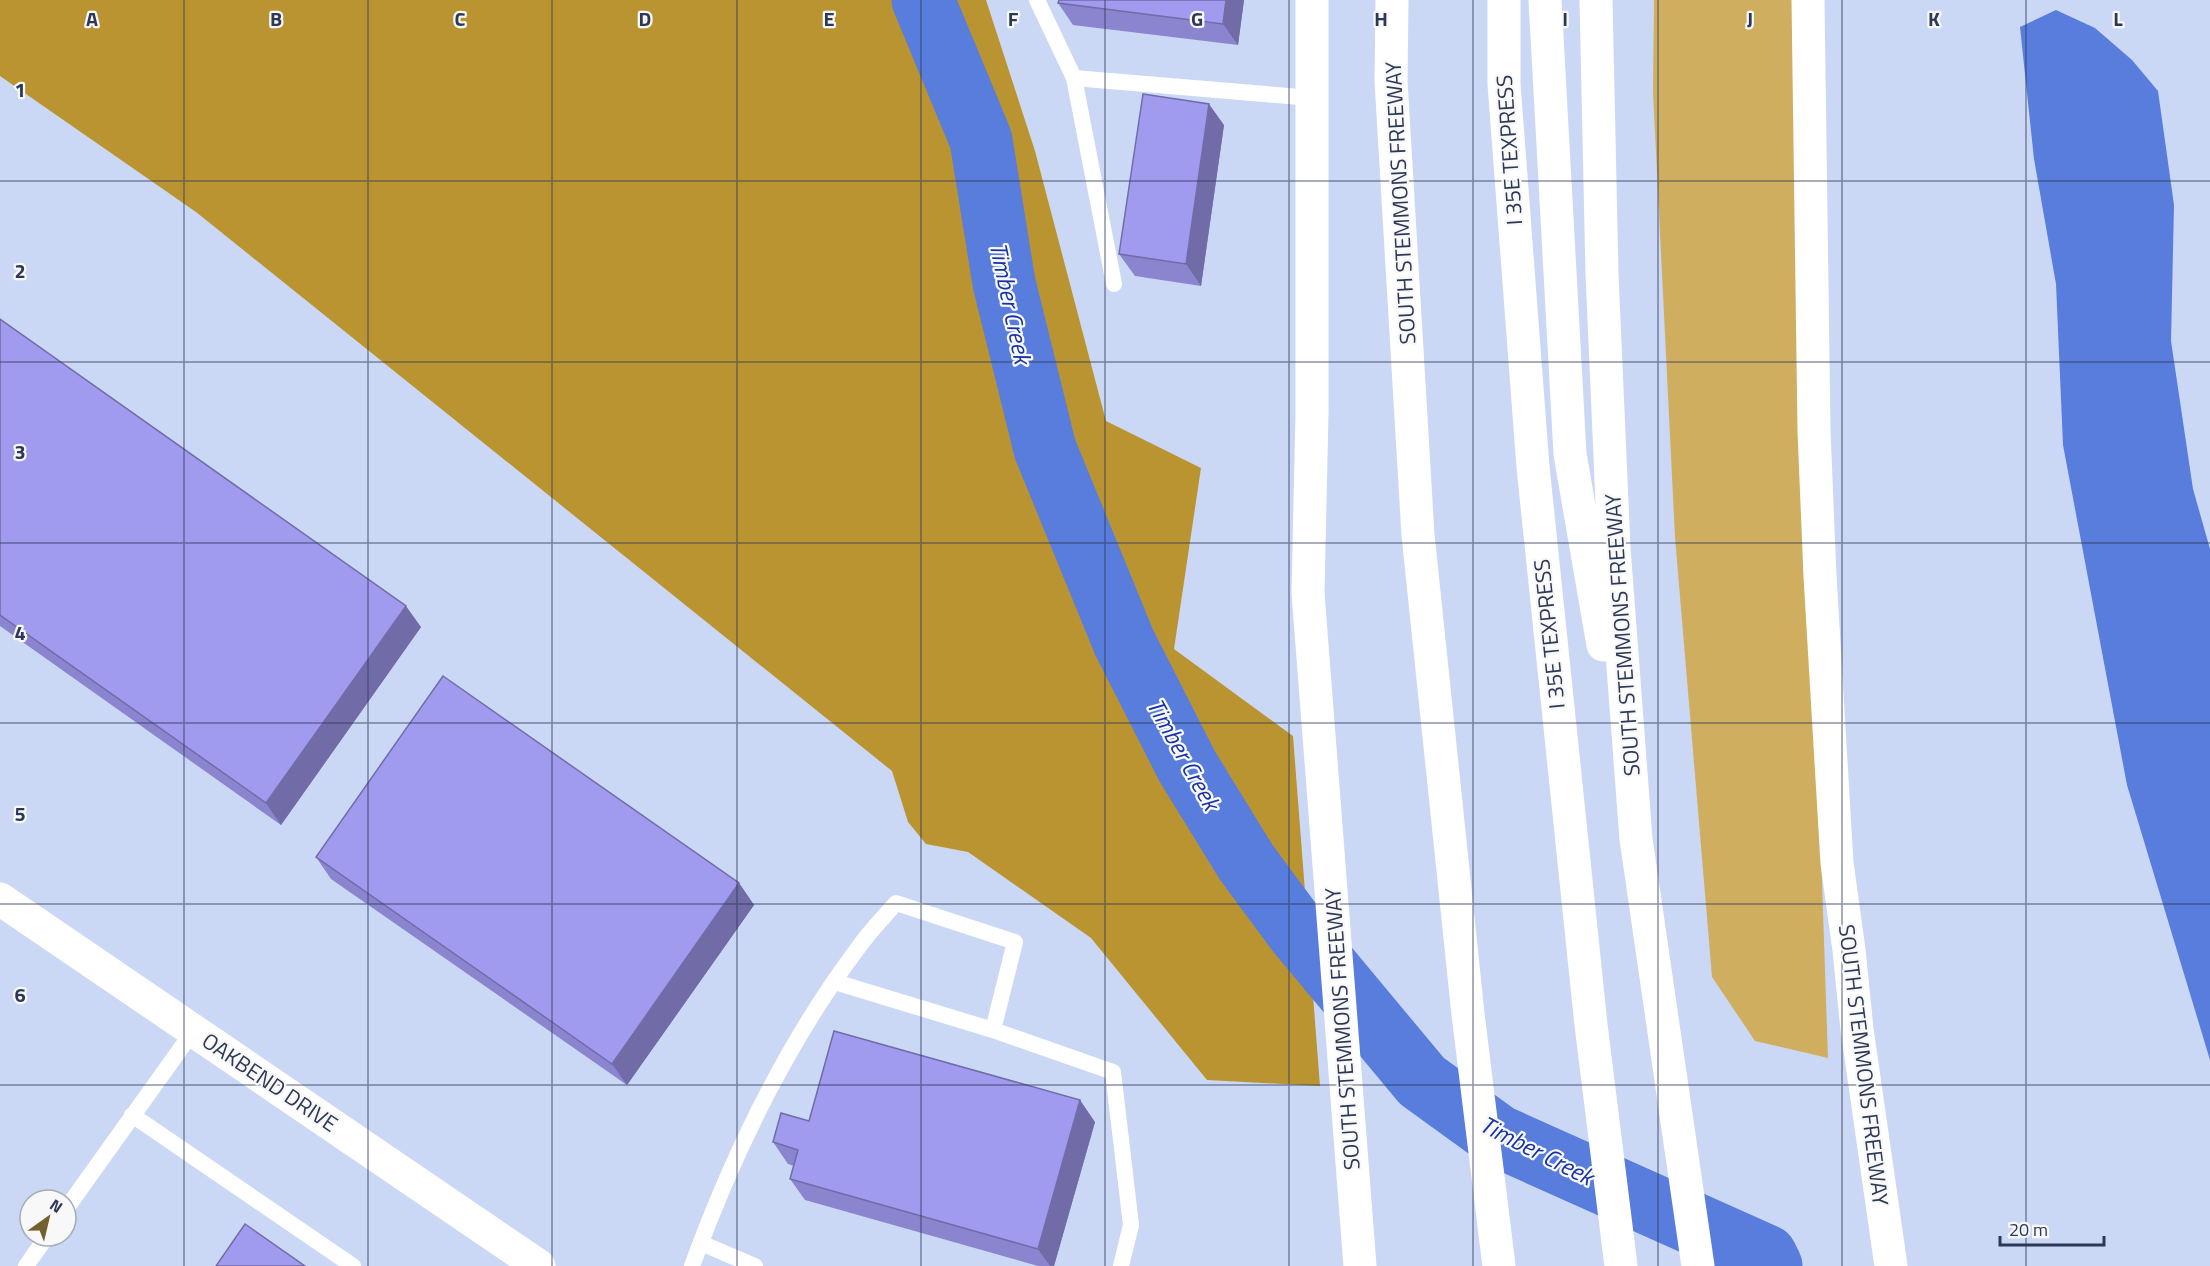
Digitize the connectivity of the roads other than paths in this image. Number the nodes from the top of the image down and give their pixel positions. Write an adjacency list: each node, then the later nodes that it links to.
1 (1037, 0): 8 (lane)
2 (1312, 0): 9 (main road, SOUTH STEMMONS FREEWAY)
3 (1392, 0): 27 (main road, SOUTH STEMMONS FREEWAY)
4 (1504, 0): 28 (main road, I 35E TEXPRESS)
5 (1545, 0): 11 (main road)
6 (1596, 0): 11 (main road, SOUTH STEMMONS FREEWAY)
7 (1808, 0): 30 (main road, SOUTH STEMMONS FREEWAY)
8 (1074, 78): 9 (lane); 10 (lane)
9 (1312, 98): 26 (main road, SOUTH STEMMONS FREEWAY)
10 (1114, 284)
11 (1636, 839): 29 (main road, SOUTH STEMMONS FREEWAY)
12 (0, 899): 14 (main road, OAKBEND DRIVE)
13 (836, 982): 15 (lane); 15 (lane); 18 (lane)
14 (194, 1030): 16 (lane); 22 (main road, OAKBEND DRIVE)
15 (993, 1030): 25 (lane)
16 (132, 1114): 17 (lane); 21 (lane)
17 (78, 1192)
18 (701, 1243): 23 (lane); 24 (lane)
19 (39, 1248): 20 (lane)
20 (26, 1266)
21 (353, 1266)
22 (539, 1266)
23 (692, 1266)
24 (755, 1266)
25 (1120, 1266)
26 (1360, 1266)
27 (1499, 1266)
28 (1621, 1266)
29 (1698, 1266)
30 (1891, 1266)

